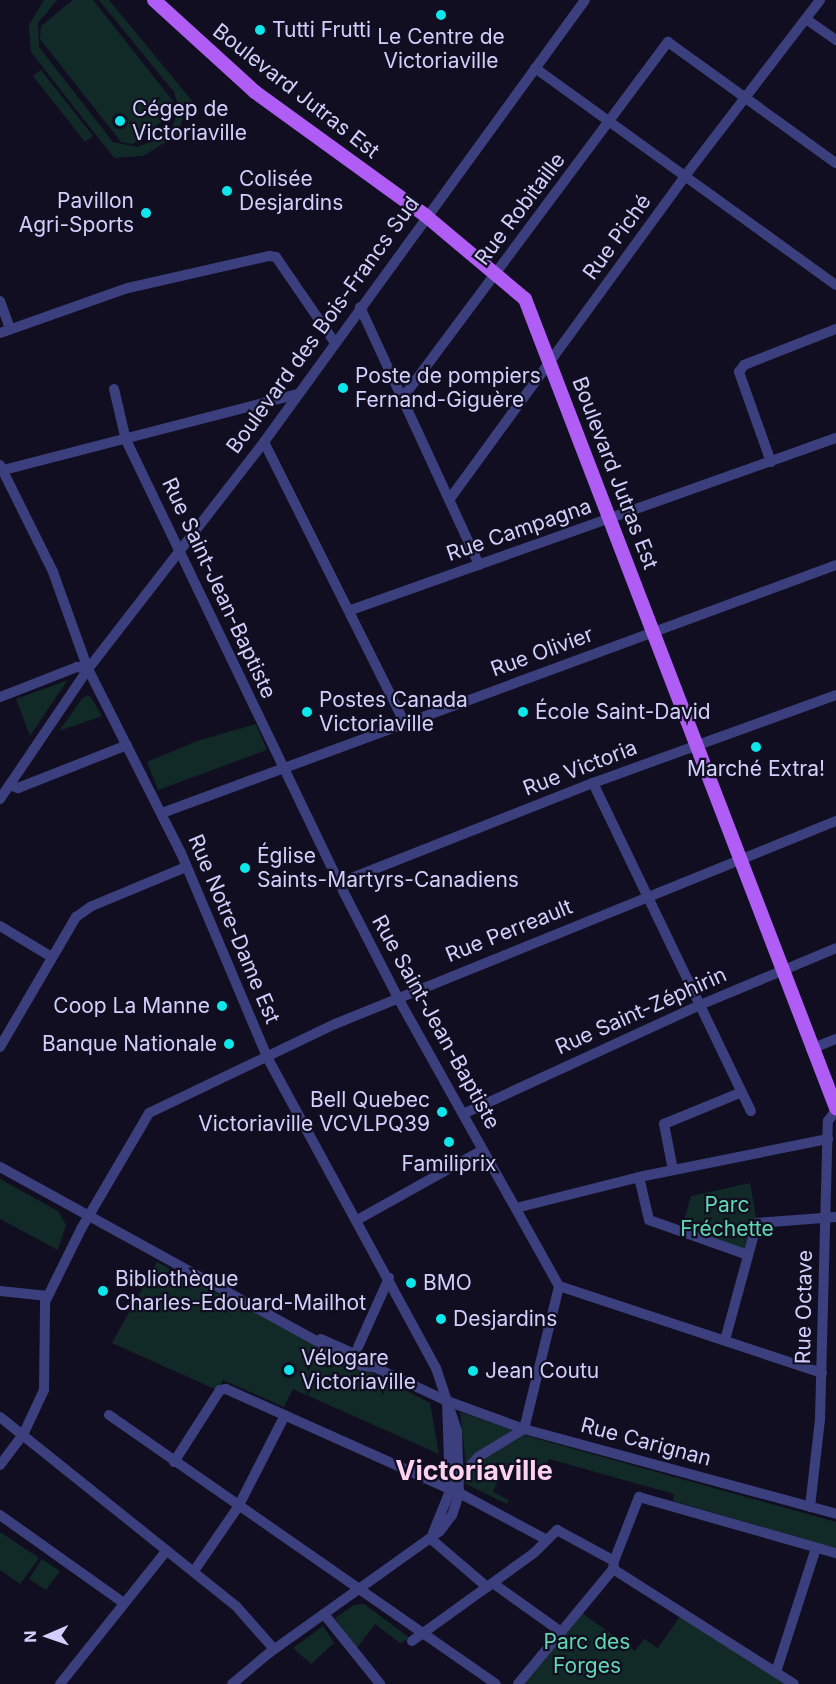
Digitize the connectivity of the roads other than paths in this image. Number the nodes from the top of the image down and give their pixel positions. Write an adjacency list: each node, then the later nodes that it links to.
1 (154, 0): 11 (main road, Boulevard Jutras Est)
2 (585, 0): 6 (street, Boulevard des Bois-Francs Sud)
3 (820, 0): 4 (street, Rue Piché)
4 (806, 19): 5 (street); 7 (street, Rue Piché)
5 (836, 40)
6 (535, 68): 8 (street); 11 (street, Boulevard des Bois-Francs Sud)
7 (746, 98): 8 (street, Rue Robitaille); 9 (street); 10 (street, Rue Piché)
8 (610, 122): 10 (street); 12 (street, Rue Robitaille)
9 (836, 163)
10 (685, 176): 13 (street); 19 (street, Rue Piché)
11 (426, 216): 12 (main road, Boulevard Jutras Est); 15 (street, Boulevard des Bois-Francs Sud)
12 (497, 272): 19 (main road, Boulevard Jutras Est); 22 (street, Rue Robitaille)
13 (836, 285)
14 (0, 301): 17 (street)
15 (360, 307): 18 (street, Boulevard des Bois-Francs Sud); 22 (street)
16 (836, 328): 28 (street)
17 (5, 331): 18 (street)
18 (334, 343): 21 (street, Boulevard des Bois-Francs Sud)
19 (550, 361): 30 (street, Rue Piché); 31 (main road, Boulevard Jutras Est)
20 (114, 389): 26 (street, Rue Saint-Jean-Baptiste)
21 (298, 394): 23 (street); 24 (street, Boulevard des Bois-Francs Sud)
22 (401, 400): 30 (street)
23 (253, 408): 24 (street); 26 (street)
24 (277, 423): 27 (street, Boulevard des Bois-Francs Sud)
25 (836, 438): 28 (street, Rue Campagna)
26 (126, 440): 29 (street); 32 (street, Rue Saint-Jean-Baptiste)
27 (264, 442): 32 (street, Boulevard des Bois-Francs Sud); 35 (street)
28 (771, 462): 31 (street, Rue Campagna)
29 (1, 469): 37 (street, Rue Notre-Dame Est)
30 (449, 500): 33 (street)
31 (610, 519): 33 (street, Rue Campagna); 36 (main road, Boulevard Jutras Est)
32 (180, 552): 37 (street, Boulevard des Bois-Francs Sud); 43 (street, Rue Saint-Jean-Baptiste)
33 (480, 565): 35 (street, Rue Campagna)
34 (836, 566): 36 (street, Rue Olivier)
35 (351, 610): 40 (street)
36 (653, 632): 40 (street, Rue Olivier); 42 (main road, Boulevard Jutras Est)
37 (87, 669): 39 (street); 41 (street, Rue Notre-Dame Est); 45 (street, Boulevard des Bois-Francs Sud)
38 (836, 695): 42 (street, Rue Victoria)
39 (0, 697)
40 (405, 723): 43 (street, Rue Olivier)
41 (127, 745): 45 (street); 47 (street, Rue Notre-Dame Est)
42 (696, 745): 44 (street, Rue Victoria); 49 (main road, Boulevard Jutras Est)
43 (284, 768): 47 (street, Rue Olivier); 51 (street, Rue Saint-Jean-Baptiste)
44 (593, 783): 51 (street, Rue Victoria); 52 (street)
45 (10, 785): 46 (street, Boulevard des Bois-Francs Sud)
46 (0, 799)
47 (162, 813): 50 (street, Rue Notre-Dame Est)
48 (836, 820): 49 (street, Rue Perreault)
49 (740, 861): 52 (street, Rue Perreault); 56 (main road, Boulevard Jutras Est)
50 (186, 867): 55 (street); 62 (street, Rue Notre-Dame Est)
51 (339, 883): 57 (street, Rue Saint-Jean-Baptiste)
52 (648, 896): 57 (street, Rue Perreault); 58 (street)
53 (0, 926): 55 (street)
54 (836, 948): 56 (street, Rue Saint-Zéphirin)
55 (50, 956): 60 (street)
56 (782, 971): 58 (street, Rue Saint-Zéphirin); 61 (main road, Boulevard Jutras Est)
57 (398, 998): 62 (street, Rue Perreault); 66 (street, Rue Saint-Jean-Baptiste)
58 (700, 1005): 63 (street); 66 (street, Rue Saint-Zéphirin)
59 (836, 1039): 61 (street)
60 (0, 1047)
61 (811, 1049): 64 (main road, Boulevard Jutras Est)
62 (267, 1057): 73 (street, Rue Perreault); 75 (street, Rue Notre-Dame Est)
63 (742, 1092): 65 (street); 70 (street)
64 (836, 1109): 67 (street, Rue Octave)
65 (751, 1111)
66 (463, 1114): 68 (street, Rue Saint-Jean-Baptiste)
67 (828, 1139): 70 (street); 74 (street, Rue Octave)
68 (483, 1150): 72 (street, Rue Saint-Jean-Baptiste); 75 (street)
69 (0, 1167): 73 (street, Rue Carignan)
70 (673, 1170): 71 (street)
71 (639, 1177): 72 (street); 76 (street)
72 (516, 1208): 78 (street, Rue Saint-Jean-Baptiste)
73 (88, 1218): 80 (street, Rue Perreault); 84 (street, Rue Carignan)
74 (831, 1218): 76 (street); 83 (street, Rue Octave)
75 (357, 1220): 77 (street, Rue Notre-Dame Est)
76 (748, 1255): 81 (street)
77 (389, 1278): 82 (street); 84 (street, Rue Notre-Dame Est)
78 (560, 1286): 81 (street); 88 (street)
79 (0, 1291): 80 (street)
80 (48, 1296): 89 (street, Rue Perreault)
81 (725, 1340): 83 (street)
82 (358, 1347)
83 (822, 1373): 95 (street, Rue Octave)
84 (447, 1401): 88 (street, Rue Carignan); 92 (street, Rue Notre-Dame Est); 93 (street)
85 (109, 1415): 90 (street)
86 (285, 1416): 90 (street); 93 (street); 94 (street)
87 (0, 1417): 89 (street)
88 (524, 1429): 92 (street); 95 (street, Rue Carignan)
89 (23, 1435): 91 (street, Rue Perreault); 101 (street)
90 (174, 1462): 94 (street)
91 (0, 1466)
92 (460, 1479): 93 (street, Rue Notre-Dame Est)
93 (454, 1493): 98 (street); 99 (street)
94 (238, 1507): 104 (street); 107 (street)
95 (810, 1507): 96 (street, Rue Carignan)
96 (836, 1514)
97 (0, 1515): 108 (street)
98 (549, 1534): 103 (street); 106 (street)
99 (431, 1539): 105 (street); 106 (street)
100 (816, 1548): 102 (street); 103 (street); 115 (street)
101 (167, 1550): 104 (street); 108 (street)
102 (836, 1553)
103 (614, 1565): 111 (street); 115 (street)
104 (194, 1571): 114 (street)
105 (377, 1576): 107 (street); 109 (street)
106 (490, 1585): 111 (street); 112 (street)
107 (360, 1590): 109 (street); 110 (street)
108 (124, 1604): 116 (street)
109 (381, 1605): 112 (street)
110 (324, 1614): 114 (street); 118 (street)
111 (560, 1631): 120 (street)
112 (422, 1633): 113 (street); 119 (street)
113 (412, 1641)
114 (274, 1649): 117 (street)
115 (776, 1672): 121 (street)
116 (60, 1684)
117 (232, 1684)
118 (380, 1684)
119 (496, 1684)
120 (518, 1684)
121 (794, 1684)

